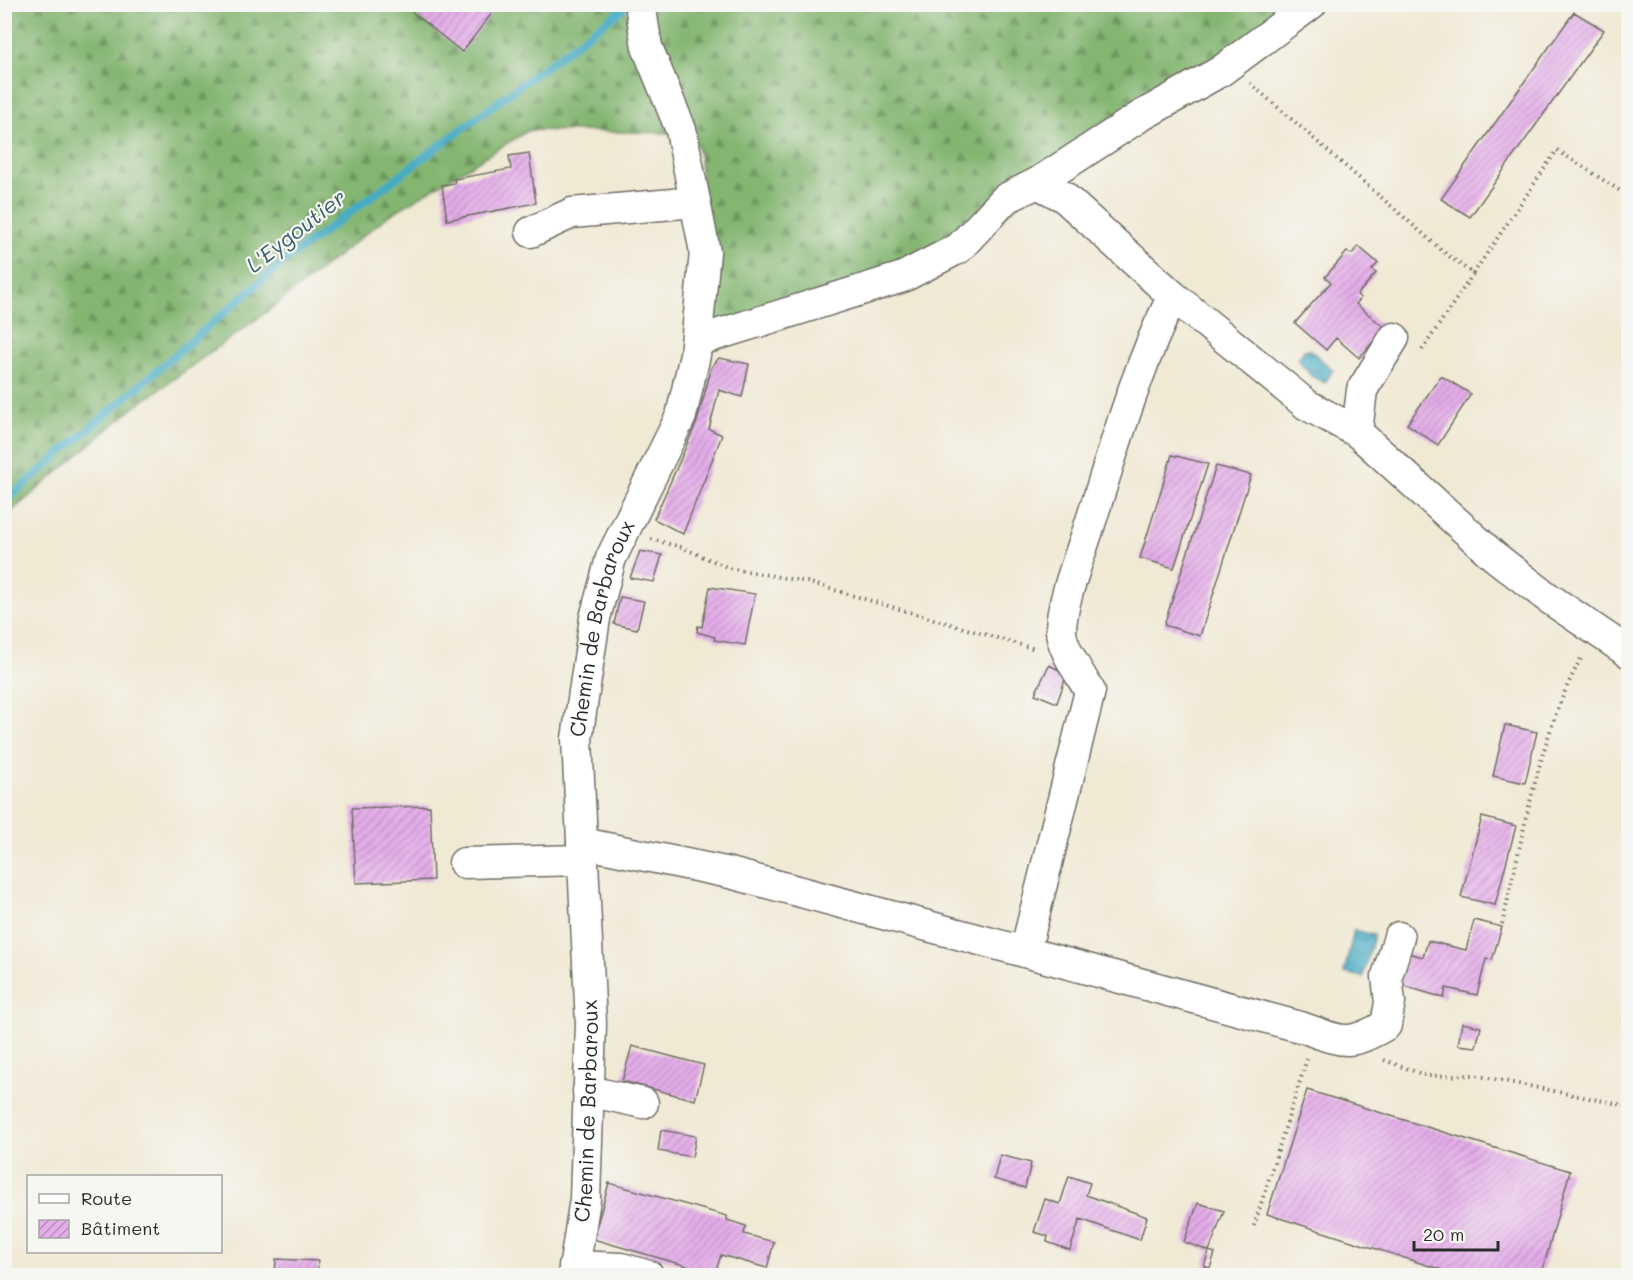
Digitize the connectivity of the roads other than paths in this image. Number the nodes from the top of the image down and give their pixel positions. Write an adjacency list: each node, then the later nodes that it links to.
1 (640, 4): 4 (street, Chemin de Barbaroux)
2 (1311, 4): 3 (street)
3 (1037, 183): 6 (street); 8 (street)
4 (695, 202): 5 (street); 8 (street, Chemin de Barbaroux)
5 (531, 232)
6 (1173, 296): 9 (street); 14 (street)
7 (1394, 338): 9 (street)
8 (697, 341): 11 (street, Chemin de Barbaroux)
9 (1357, 432): 10 (street)
10 (1629, 652)
11 (582, 851): 12 (street); 14 (street); 15 (street, Chemin de Barbaroux)
12 (464, 863)
13 (1399, 937): 14 (street)
14 (1025, 952)
15 (588, 1090): 16 (street); 17 (street, Chemin de Barbaroux)
16 (644, 1103)
17 (574, 1271): 18 (street)
18 (649, 1275)

